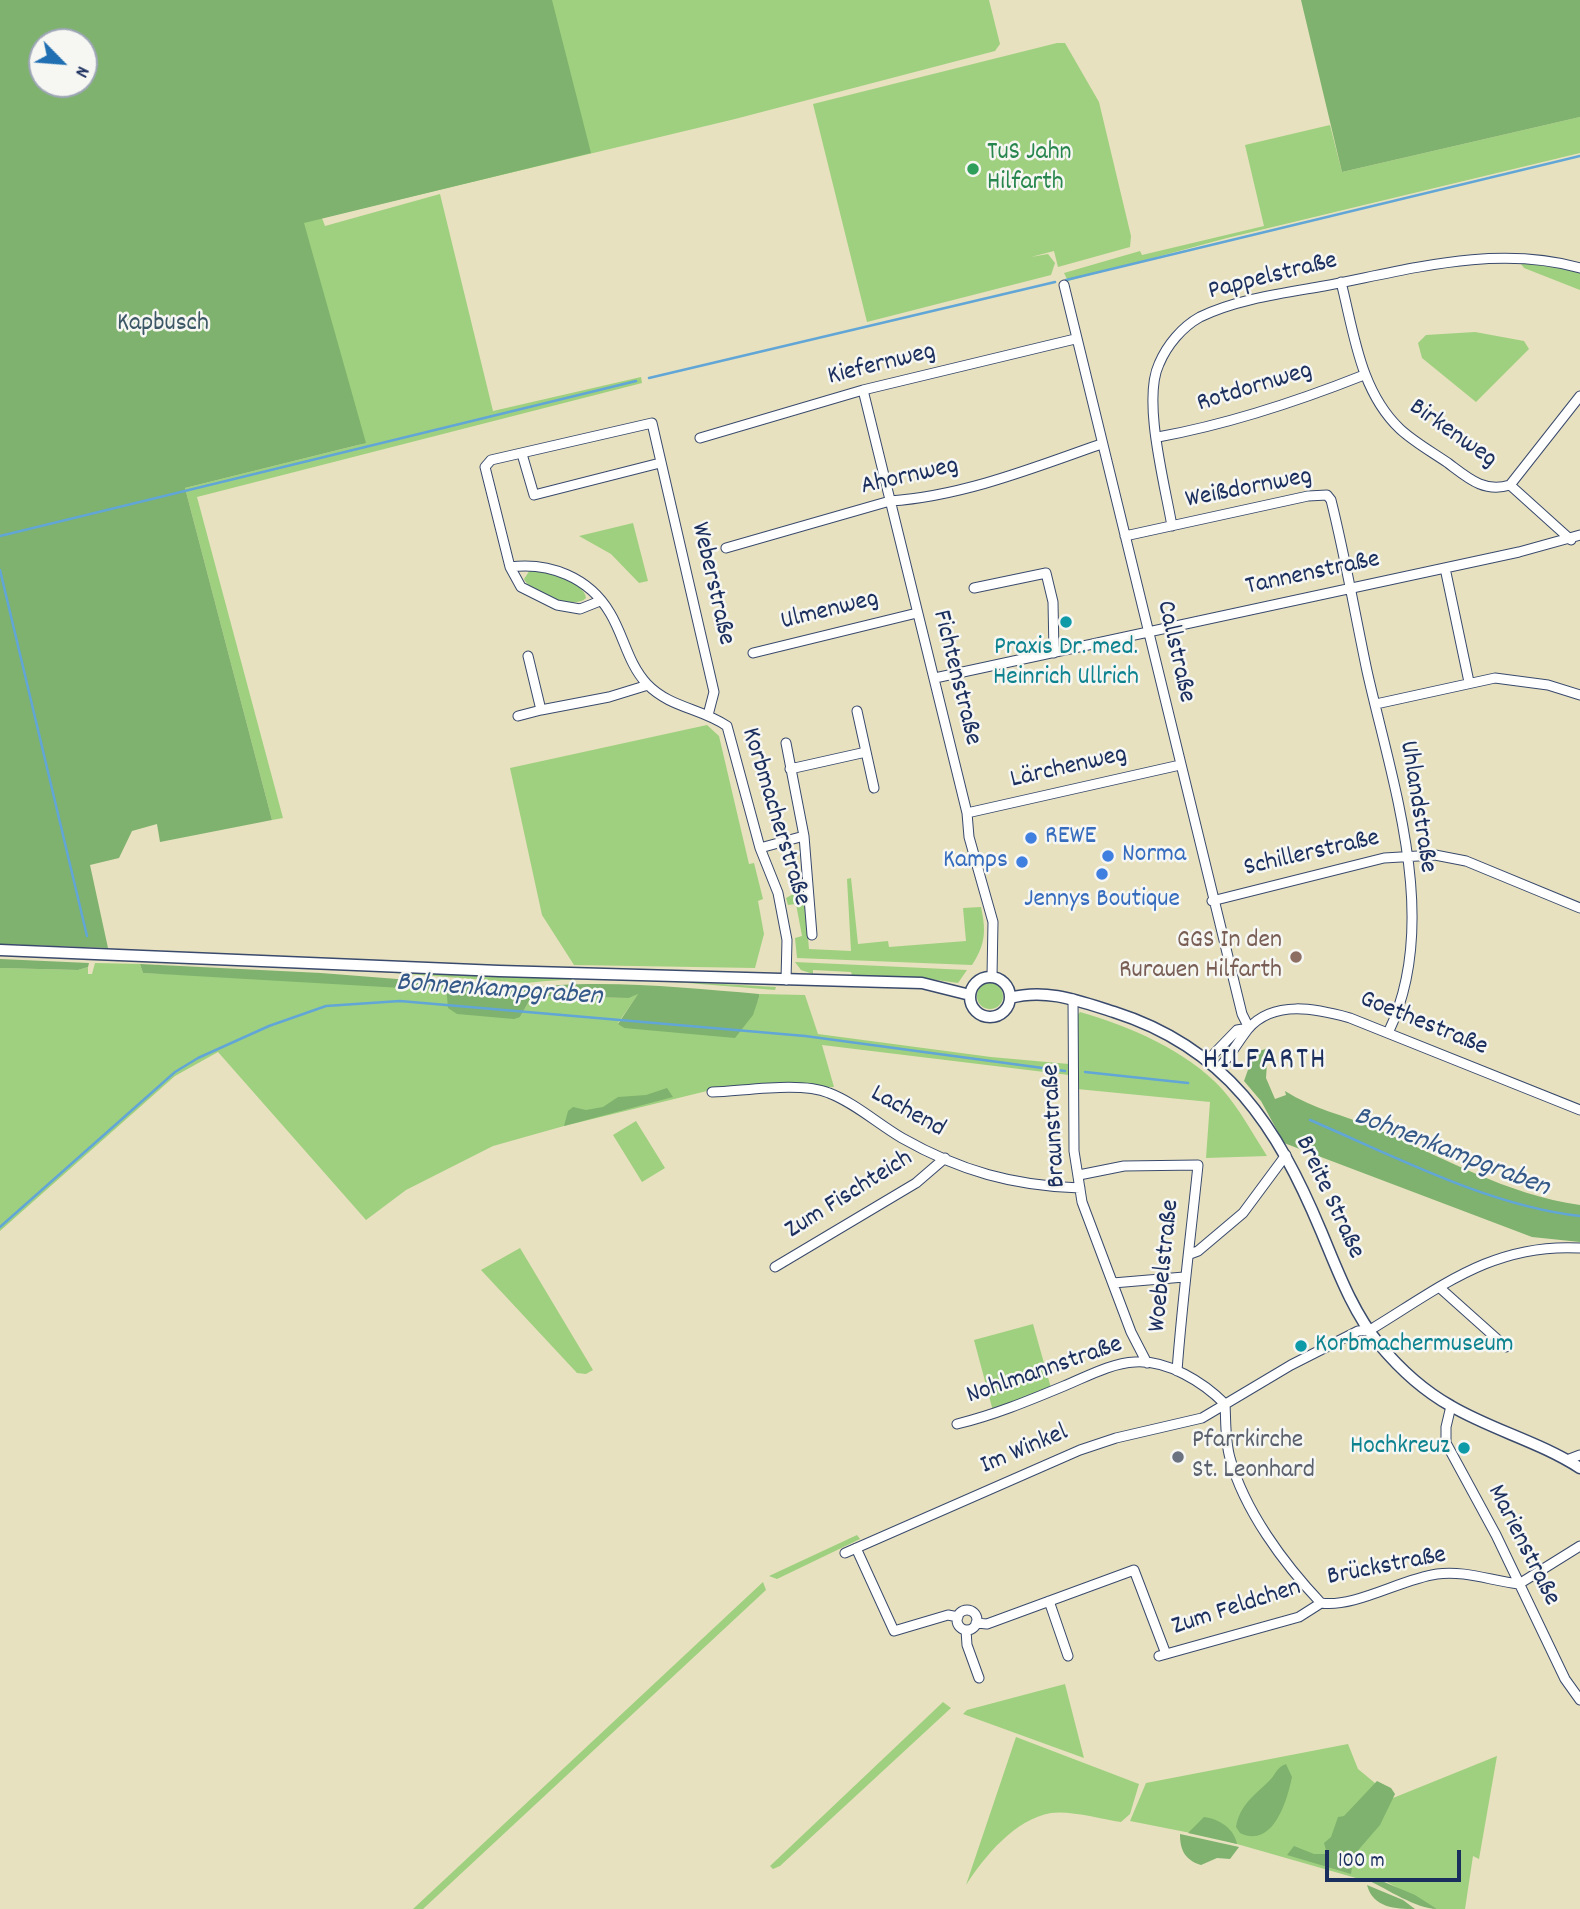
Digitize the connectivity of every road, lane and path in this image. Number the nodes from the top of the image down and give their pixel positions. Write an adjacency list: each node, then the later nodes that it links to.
1 (1580, 268): 2 (street, Pappelstraße)
2 (1342, 282): 5 (street, Birkenweg); 8 (street, Pappelstraße)
3 (1064, 285): 4 (street, Callstraße)
4 (1075, 340): 6 (street, Kiefernweg); 10 (street, Callstraße)
5 (1364, 375): 8 (street, Rotdornweg); 13 (street, Birkenweg)
6 (863, 390): 9 (street, Kiefernweg); 14 (street, Fichtenstraße)
7 (1580, 396): 13 (street)
8 (1158, 437): 15 (street, Pappelstraße)
9 (700, 438)
10 (1101, 444): 14 (street, Ahornweg); 16 (street, Callstraße)
11 (522, 454): 12 (street); 12 (street, Weberstraße); 19 (street)
12 (660, 463): 36 (street, Weberstraße)
13 (1510, 485): 17 (street, Birkenweg)
14 (890, 501): 18 (street, Ahornweg); 24 (street, Fichtenstraße)
15 (1171, 526): 16 (street, Weißdornweg); 22 (street, Weißdornweg)
16 (1125, 536): 25 (street, Callstraße)
17 (1576, 538): 20 (street, Tannenstraße)
18 (726, 548)
19 (510, 567): 23 (street, Korbmacherstraße); 23 (street)
20 (1445, 568): 22 (street, Tannenstraße); 30 (street)
21 (974, 588): 27 (street)
22 (1351, 588): 25 (street, Tannenstraße); 33 (street, Uhlandstraße)
23 (600, 601): 31 (street, Korbmacherstraße)
24 (917, 613): 26 (street, Ulmenweg); 29 (street, Fichtenstraße)
25 (1147, 633): 27 (street, Tannenstraße); 40 (street, Callstraße)
26 (753, 653)
27 (1054, 653): 29 (street, Tannenstraße)
28 (528, 656): 34 (street)
29 (934, 678): 43 (street, Fichtenstraße)
30 (1469, 682): 32 (street); 33 (street)
31 (648, 685): 34 (street); 36 (street, Korbmacherstraße)
32 (1580, 695)
33 (1376, 704): 46 (street, Uhlandstraße)
34 (541, 710): 37 (street)
35 (857, 711): 39 (street)
36 (708, 715): 45 (street, Korbmacherstraße)
37 (518, 716)
38 (786, 743): 41 (street)
39 (866, 752): 41 (street); 42 (street)
40 (1180, 765): 43 (street, Lärchenweg); 47 (street, Callstraße)
41 (790, 768): 44 (street)
42 (874, 788)
43 (967, 813): 51 (street, Fichtenstraße)
44 (804, 836): 45 (street); 49 (street)
45 (760, 848): 52 (street, Korbmacherstraße)
46 (1405, 857): 47 (street, Schillerstraße); 48 (street, Schillerstraße); 57 (street, Uhlandstraße)
47 (1212, 901): 56 (street, Callstraße)
48 (1580, 908)
49 (812, 935)
50 (0, 950): 52 (main road)
51 (992, 976): 53 (main road); 54 (main road)
52 (786, 980): 53 (main road)
53 (971, 995): 54 (main road)
54 (1010, 998): 55 (main road, Breite Straße)
55 (1073, 999): 58 (main road, Breite Straße); 64 (street, Braunstraße)
56 (1250, 1028): 57 (street, Goethestraße); 58 (street, Goethestraße); 59 (street, Goethestraße)
57 (1388, 1033): 61 (street, Goethestraße)
58 (1208, 1060): 59 (main road, Breite Straße)
59 (1219, 1068): 62 (main road, Breite Straße)
60 (712, 1093): 63 (street, Lachend)
61 (1580, 1110)
62 (1286, 1155): 67 (street); 72 (main road, Breite Straße)
63 (945, 1158): 65 (street, Lachend); 68 (street, Zum Fischteich)
64 (1079, 1175): 65 (street, Braunstraße); 67 (street, Woebelstraße)
65 (1080, 1188): 70 (street, Braunstraße)
66 (1580, 1248): 71 (street)
67 (1189, 1254): 69 (street, Woebelstraße)
68 (775, 1266)
69 (1184, 1277): 70 (street); 75 (street, Woebelstraße)
70 (1113, 1283): 74 (street, Braunstraße)
71 (1440, 1287): 72 (street); 73 (street)
72 (1370, 1330): 76 (street); 77 (main road, Breite Straße)
73 (1506, 1347)
74 (1147, 1363): 75 (street, Nohlmannstraße); 78 (street, Nohlmannstraße)
75 (1177, 1371): 76 (street, Nohlmannstraße)
76 (1225, 1404): 83 (street, Im Winkel); 87 (street, Brückstraße)
77 (1451, 1406): 80 (main road, Breite Straße); 85 (street, Marienstraße)
78 (957, 1424)
79 (1580, 1455): 80 (street)
80 (1567, 1460): 81 (main road, Breite Straße)
81 (1580, 1468)
82 (1580, 1546): 85 (street)
83 (856, 1548): 84 (street, Im Winkel); 88 (street, Zum Feldchen)
84 (845, 1553)
85 (1519, 1584): 87 (street, Brückstraße); 93 (street, Marienstraße)
86 (1049, 1601): 87 (street, Zum Feldchen); 89 (street, Zum Feldchen); 91 (street)
87 (1321, 1603)
88 (957, 1617): 89 (street, Zum Feldchen); 90 (street)
89 (976, 1623): 90 (street, Zum Feldchen)
90 (966, 1630): 92 (street)
91 (1068, 1656)
92 (979, 1678)
93 (1580, 1700)

